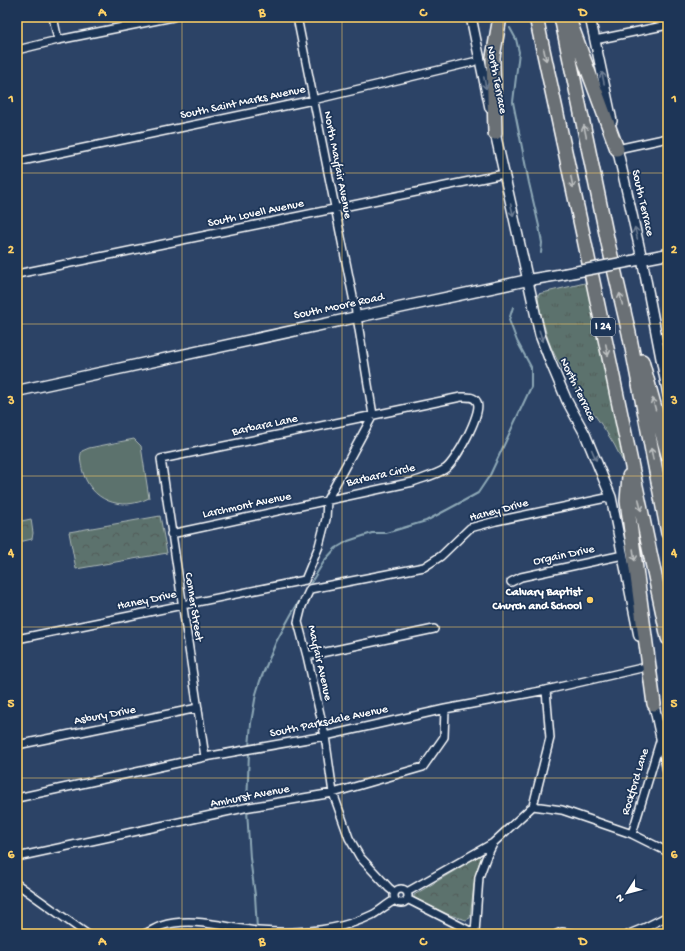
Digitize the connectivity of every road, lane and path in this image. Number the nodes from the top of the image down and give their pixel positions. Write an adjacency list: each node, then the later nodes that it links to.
1 (53, 17): 11 (street)
2 (173, 17): 11 (street)
3 (297, 17): 15 (street, North Mayfair Avenue)
4 (471, 17): 16 (street, North Terrace, one-way to 16)
5 (500, 17): 16 (highway)
6 (536, 17): 33 (highway, I 24, one-way to 33)
7 (561, 17): 27 (highway, I 24, one-way to 7)
8 (568, 17): 18 (highway)
9 (590, 17): 12 (street, South Terrace)
10 (668, 25): 12 (street)
11 (58, 40): 13 (street)
12 (595, 40): 18 (street, South Terrace, one-way to 12)
13 (17, 50)
14 (474, 62): 15 (street, South Saint Marks Avenue)
15 (313, 100): 19 (street, South Saint Marks Avenue); 21 (street, North Mayfair Avenue)
16 (495, 133): 25 (street, North Terrace, one-way to 25)
17 (668, 138): 18 (street)
18 (617, 149): 23 (street, South Terrace, one-way to 18)
19 (17, 162)
20 (499, 175): 21 (street, South Lovell Avenue)
21 (335, 209): 24 (street, South Lovell Avenue); 26 (street, North Mayfair Avenue)
22 (668, 254): 23 (main road, South Moore Road)
23 (637, 260): 25 (main road, South Moore Road, bridge); 29 (street, South Terrace)
24 (17, 274)
25 (528, 280): 26 (main road, South Moore Road); 34 (street, North Terrace, one-way to 34)
26 (357, 317): 28 (main road, South Moore Road); 30 (street)
27 (629, 333): 31 (highway, one-way to 27); 36 (highway, I 24, one-way to 27)
28 (17, 391)
29 (668, 395)
30 (373, 415): 32 (street, Barbara Lane); 35 (street); 35 (street, Barbara Circle)
31 (668, 455)
32 (161, 459): 37 (street, Conner Street)
33 (630, 460): 44 (highway, I 24, one-way to 44); 49 (highway, one-way to 49)
34 (611, 497): 38 (street, North Terrace); 41 (street, Haney Drive)
35 (327, 500): 37 (street, Larchmont Avenue); 39 (street)
36 (668, 533)
37 (171, 534): 42 (street, Conner Street)
38 (623, 555): 40 (street, Orgain Drive); 47 (street, North Terrace)
39 (305, 580): 41 (street); 42 (street, Haney Drive)
40 (511, 582)
41 (310, 589): 46 (street, Mayfair Avenue)
42 (181, 605): 45 (street, Haney Drive); 50 (street, Conner Street)
43 (434, 629): 46 (street)
44 (668, 638)
45 (17, 640)
46 (307, 656): 52 (street, Mayfair Avenue)
47 (646, 667): 48 (street, South Parksdale Avenue); 49 (street, North Terrace)
48 (546, 690): 51 (street, South Parksdale Avenue); 59 (street)
49 (654, 704): 53 (street, North Terrace)
50 (198, 708): 54 (street, Asbury Drive); 55 (street, Conner Street)
51 (445, 709): 52 (street, South Parksdale Avenue); 57 (street, Amhurst Avenue)
52 (325, 736): 55 (street, South Parksdale Avenue); 57 (street, Mayfair Avenue)
53 (662, 736): 56 (street, North Terrace); 60 (street, Rockford Lane)
54 (17, 745)
55 (205, 758): 58 (street, South Parksdale Avenue)
56 (668, 770)
57 (332, 793): 63 (street, Amhurst Avenue); 65 (street, Mayfair Avenue)
58 (17, 798)
59 (533, 806): 60 (street); 61 (street)
60 (632, 834): 62 (street)
61 (493, 843): 66 (street); 68 (street)
62 (668, 852)
63 (17, 857)
64 (17, 884): 69 (street)
65 (394, 896): 66 (street); 66 (street); 70 (street)
66 (407, 896): 68 (street)
67 (668, 916): 73 (street)
68 (476, 933)
69 (87, 934)
70 (144, 934)
71 (557, 934): 72 (street)
72 (575, 934)
73 (629, 934)

